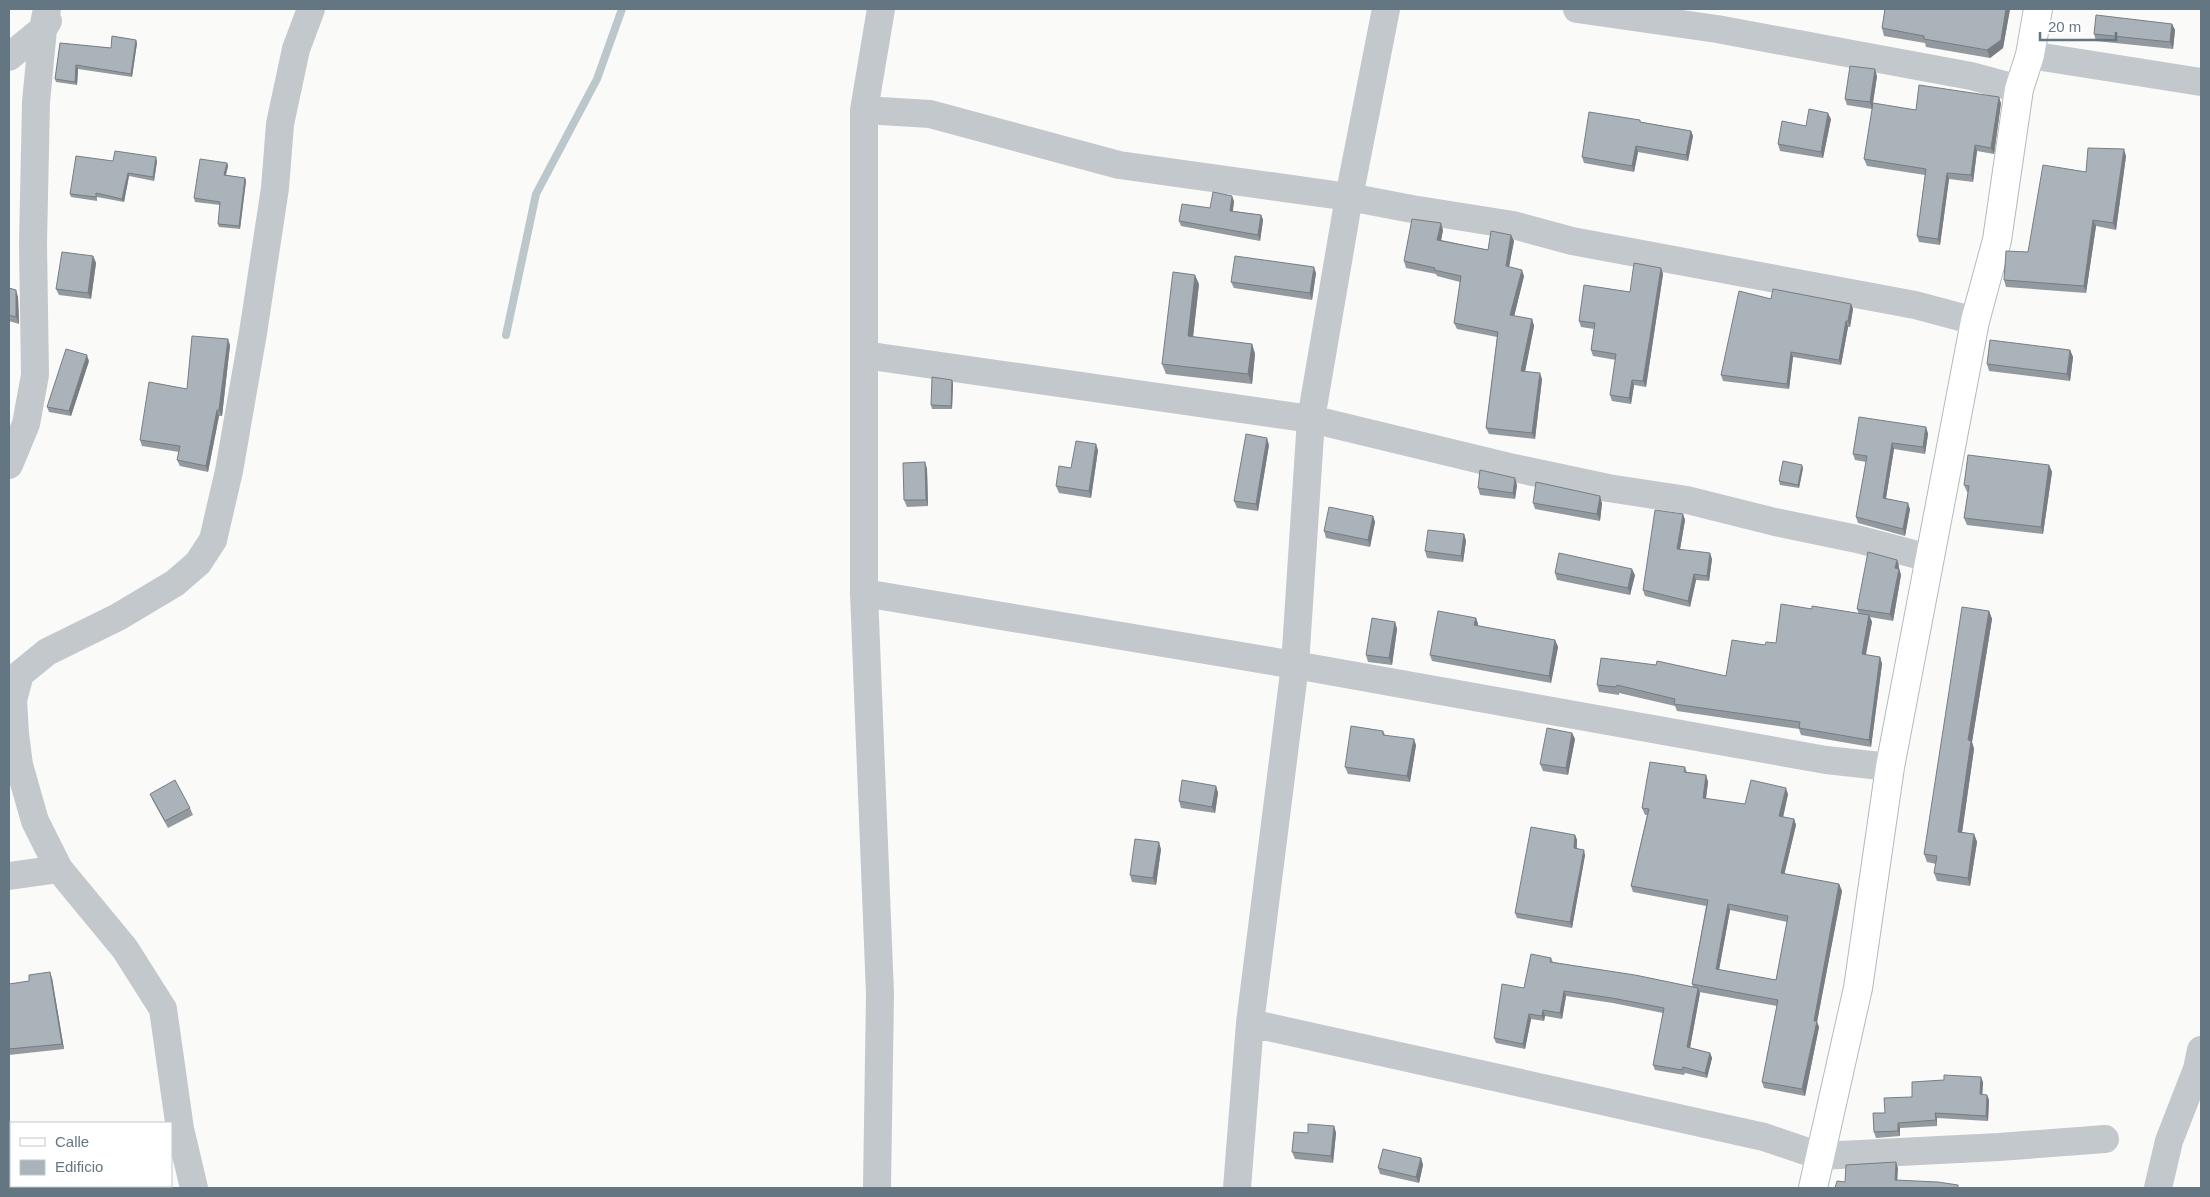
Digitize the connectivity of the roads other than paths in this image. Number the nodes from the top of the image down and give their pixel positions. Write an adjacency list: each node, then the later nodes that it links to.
1 (311, 9): 21 (street)
2 (881, 9): 11 (street)
3 (1386, 9): 12 (street)
4 (1578, 9): 10 (street)
5 (2038, 9): 7 (street)
6 (49, 15): 8 (street); 16 (street)
7 (2030, 55): 9 (street); 10 (street)
8 (9, 57)
9 (2201, 82)
10 (2019, 89): 13 (street)
11 (864, 110): 12 (street); 14 (street)
12 (1350, 197): 13 (street); 15 (street)
13 (1975, 322): 17 (street)
14 (864, 355): 15 (street); 18 (street)
15 (1311, 420): 17 (street); 19 (street)
16 (9, 465)
17 (1929, 558): 20 (street)
18 (864, 593): 19 (street); 29 (street)
19 (1295, 664): 20 (street); 23 (street)
20 (1890, 767): 27 (street)
21 (59, 869): 22 (street); 25 (street)
22 (9, 876)
23 (1250, 1023): 27 (street); 30 (street)
24 (2201, 1050): 32 (street)
25 (175, 1130): 28 (street)
26 (2105, 1139): 27 (street)
27 (1820, 1156): 31 (street)
28 (194, 1188)
29 (876, 1188)
30 (1237, 1188)
31 (1813, 1188)
32 (2158, 1188)

